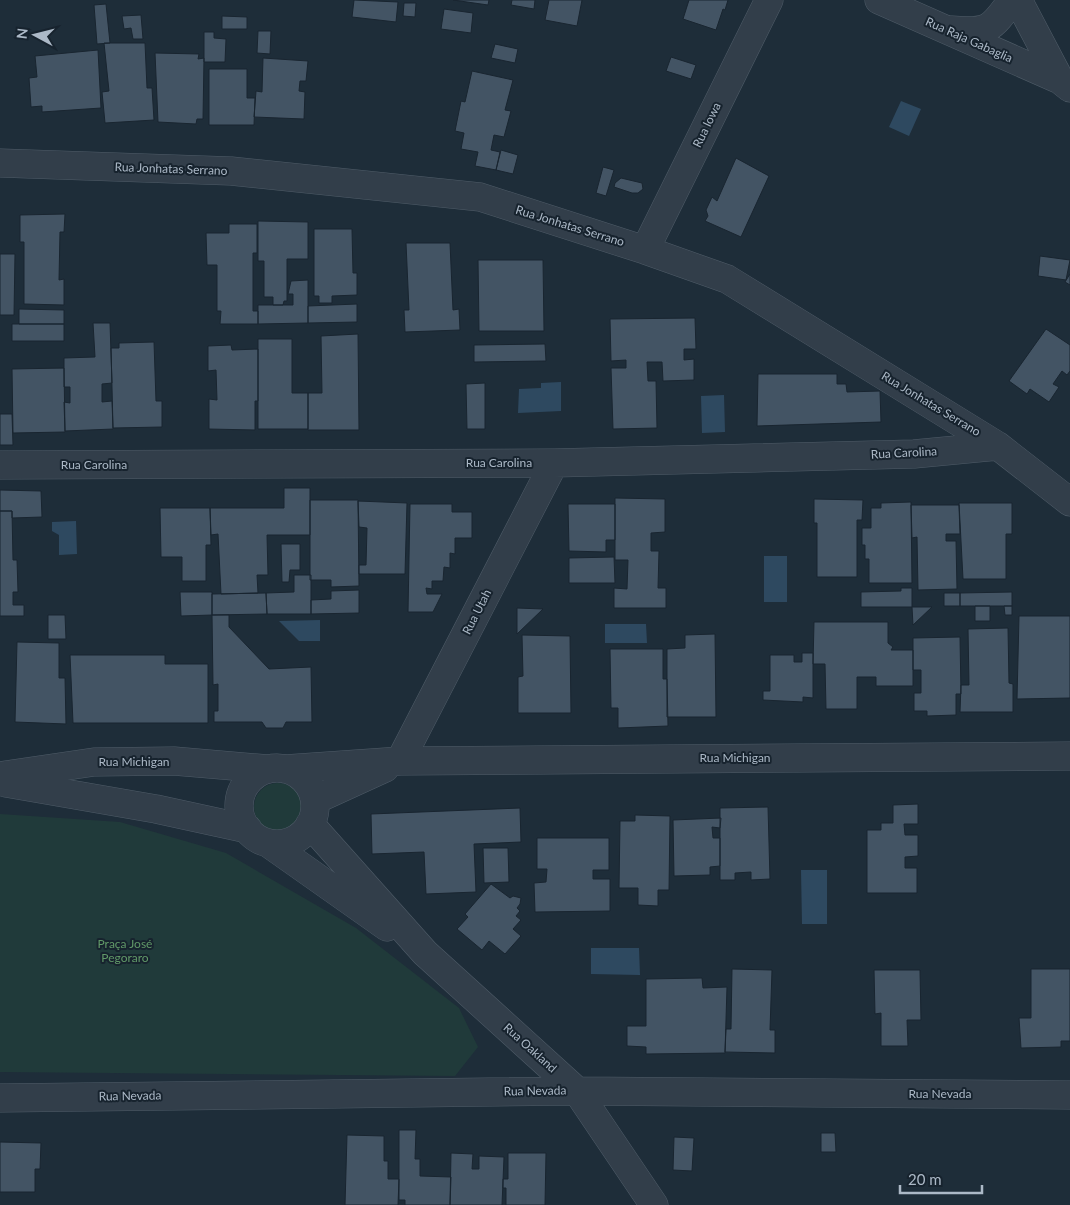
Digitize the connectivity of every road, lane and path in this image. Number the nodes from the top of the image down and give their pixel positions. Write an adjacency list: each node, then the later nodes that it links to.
1 (769, 0): 8 (street, Rua Iowa)
2 (879, 0): 5 (street, Rua Raja Gabaglia)
3 (1012, 0): 5 (street)
4 (1018, 0): 6 (street, Rua Raja Gabaglia)
5 (945, 30): 6 (street, Rua Raja Gabaglia)
6 (1065, 84)
7 (0, 163): 8 (street, Rua Jonhatas Serrano)
8 (645, 250): 9 (street, Rua Jonhatas Serrano)
9 (998, 446): 10 (street, Rua Carolina); 12 (street, Rua Jonhatas Serrano)
10 (554, 463): 11 (street, Rua Carolina); 14 (street, Rua Utah)
11 (0, 465)
12 (1070, 502)
13 (1070, 756): 14 (street, Rua Michigan)
14 (400, 761): 15 (street, Rua Michigan); 18 (street, Rua Michigan)
15 (277, 769): 16 (street, Rua Michigan); 18 (street); 19 (street)
16 (0, 776)
17 (0, 782): 19 (street)
18 (313, 812): 19 (street); 20 (street, Rua Oakland)
19 (258, 836): 20 (street, Rua Oakland)
20 (425, 953): 21 (street, Rua Oakland)
21 (577, 1091): 22 (street, Rua Nevada); 23 (street, Rua Nevada); 24 (street, Rua Oakland)
22 (1070, 1094)
23 (0, 1098)
24 (654, 1205)

